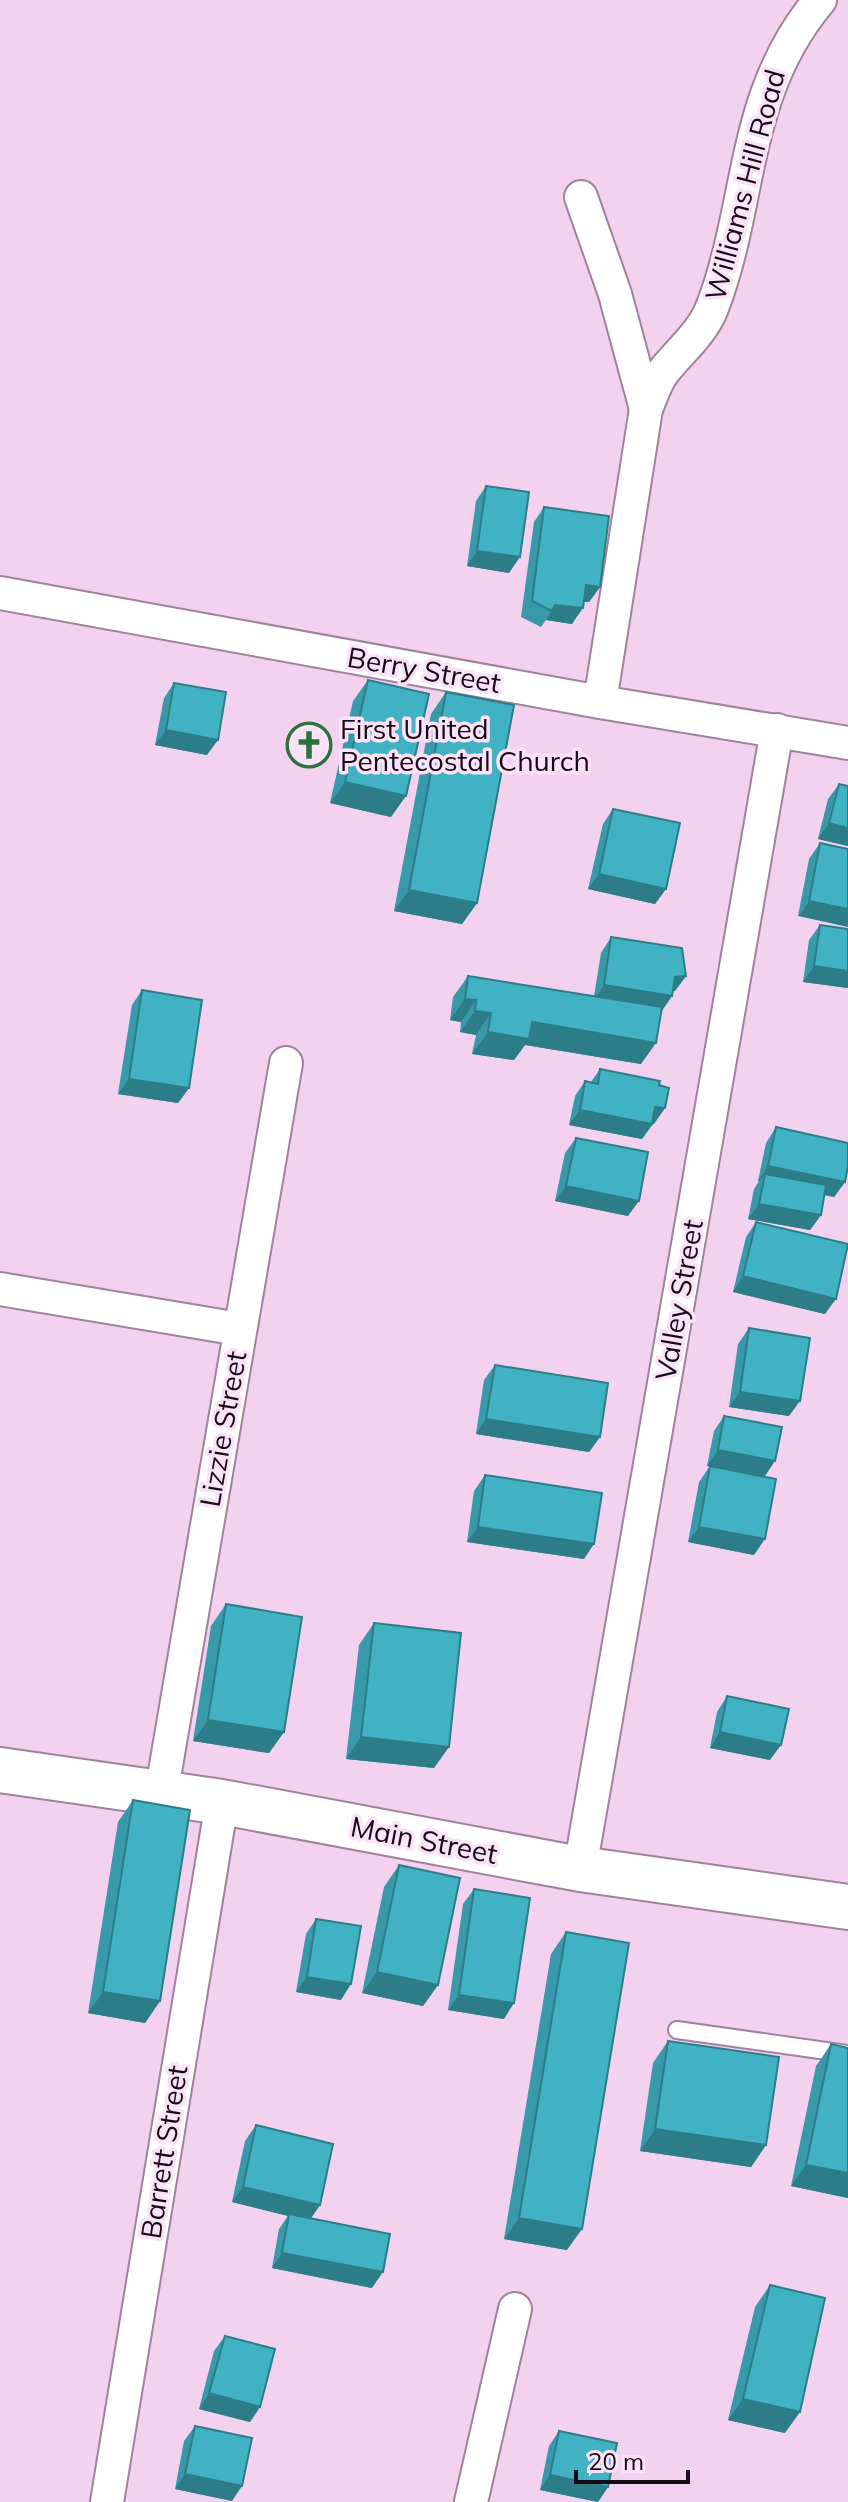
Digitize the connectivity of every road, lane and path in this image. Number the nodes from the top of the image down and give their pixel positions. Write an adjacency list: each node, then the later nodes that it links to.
1 (820, 0): 3 (street, Williams Hill Road)
2 (581, 197): 3 (street, Williams Hill Road)
3 (646, 409): 5 (street, Williams Hill Road)
4 (0, 593): 5 (street, Berry Street)
5 (600, 702): 6 (street, Berry Street)
6 (777, 730): 7 (street, Berry Street); 14 (street, Valley Street)
7 (848, 743)
8 (286, 1063): 10 (street, Lizzie Street)
9 (0, 1289): 10 (street)
10 (239, 1329): 12 (street, Lizzie Street)
11 (0, 1770): 12 (main road, Main Street)
12 (161, 1795): 13 (main road, Main Street)
13 (222, 1802): 14 (main road, Main Street); 19 (street, Barrett Street)
14 (580, 1869): 15 (main road, Main Street)
15 (848, 1907)
16 (677, 2030): 17 (lane)
17 (848, 2054)
18 (515, 2309): 20 (street)
19 (107, 2502)
20 (471, 2502)

